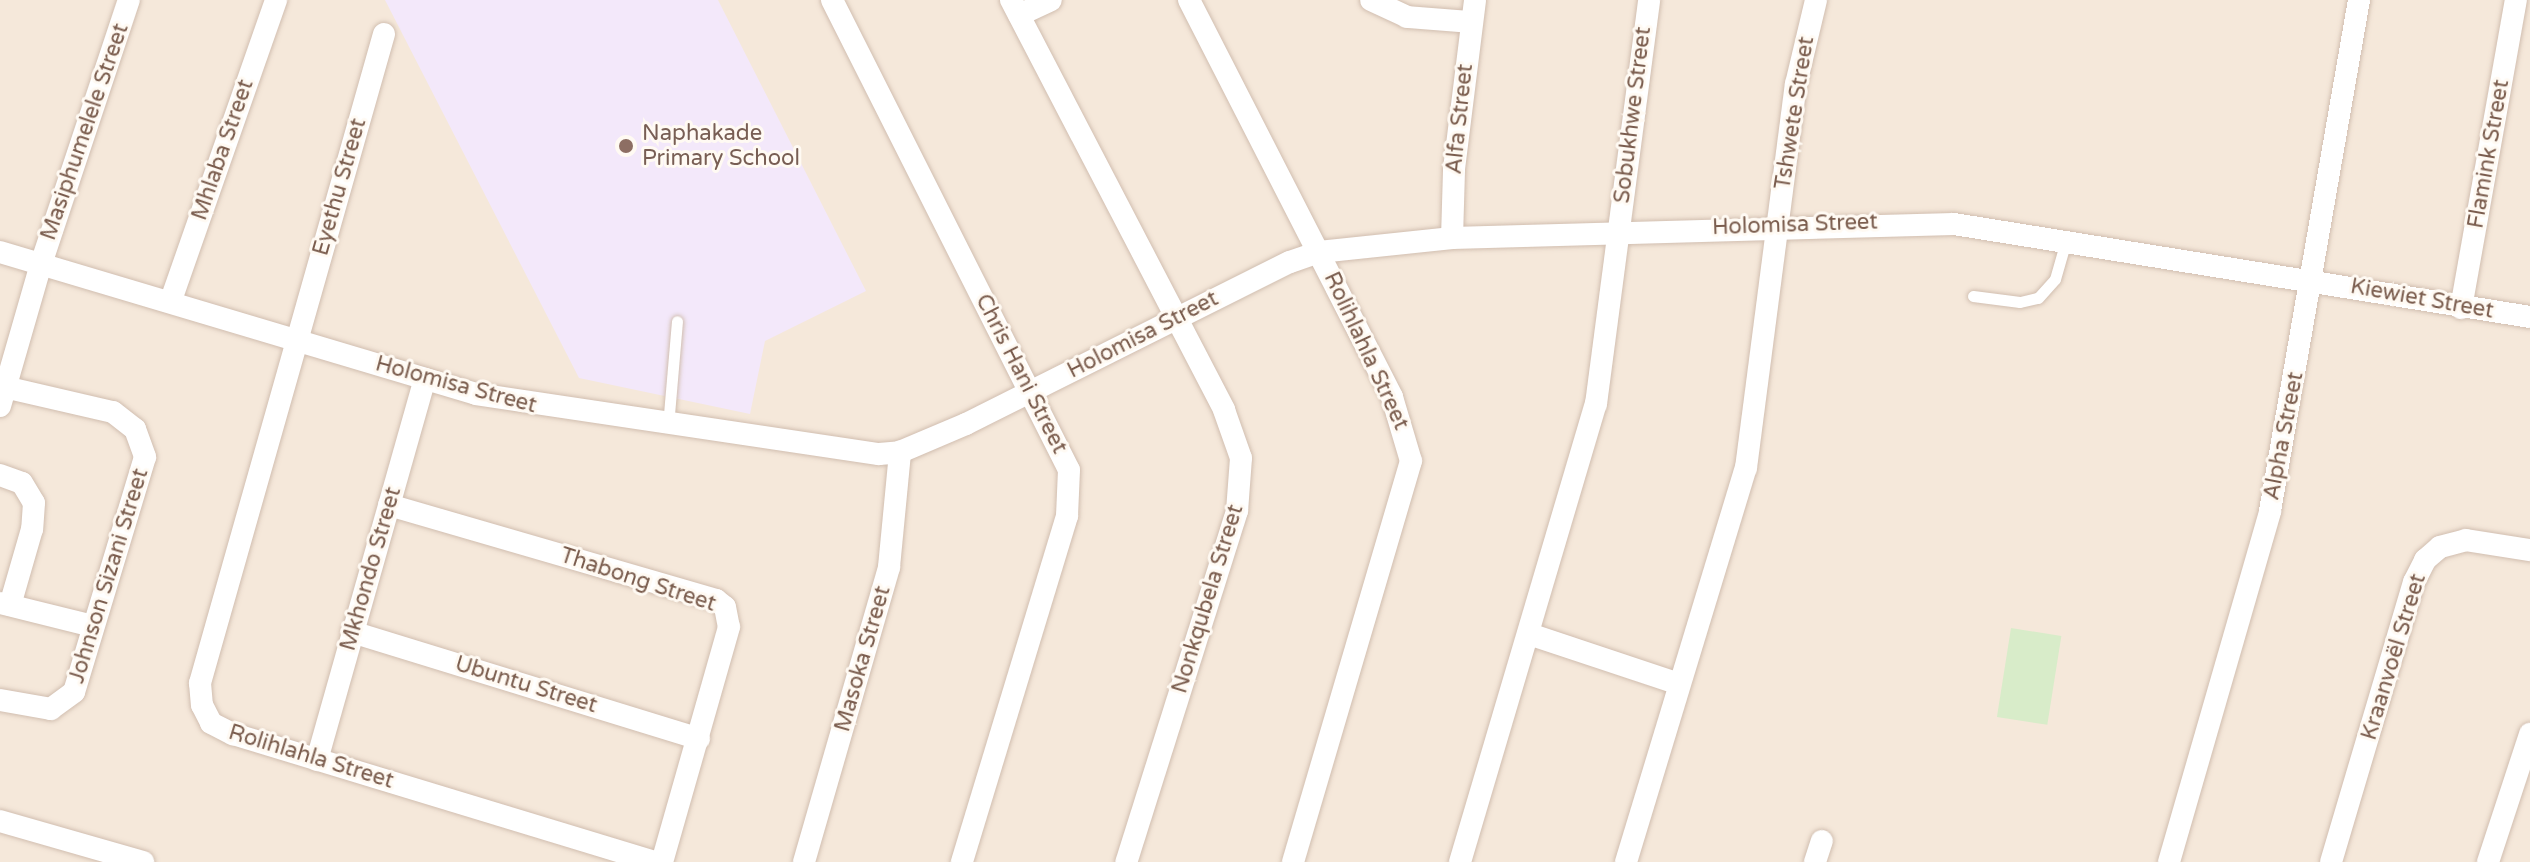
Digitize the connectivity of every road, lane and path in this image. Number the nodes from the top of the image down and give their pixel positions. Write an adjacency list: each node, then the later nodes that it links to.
1 (129, 0): 20 (street, Masiphumelele Street)
2 (276, 0): 23 (street, Mhlaba Street)
3 (832, 0): 30 (street, Chris Hani Street)
4 (1051, 0): 11 (street)
5 (1189, 0): 19 (street, Rolihlahla Street)
6 (1371, 0): 12 (street)
7 (1649, 0): 15 (street, Sobukhwe Street)
8 (1816, 0): 14 (street, Tshwete Street)
9 (2359, 0): 21 (street, Alpha Street)
10 (2516, 0): 24 (street, Flamink Street)
11 (1015, 8): 26 (street, Nonkqubela Street)
12 (1473, 11): 16 (street, Alfa Street)
13 (384, 34): 28 (street, Eyethu Street)
14 (1778, 226): 15 (street, Holomisa Street); 17 (street, Holomisa Street); 41 (street, Tshwete Street)
15 (1620, 230): 16 (street, Holomisa Street); 40 (street, Sobukhwe Street)
16 (1452, 238): 19 (street, Holomisa Street)
17 (2066, 241): 21 (street, Holomisa Street); 22 (lane)
18 (0, 252): 20 (street, Holomisa Street)
19 (1319, 252): 26 (street, Holomisa Street); 53 (street, Rolihlahla Street)
20 (41, 264): 23 (street, Holomisa Street); 31 (street, Masiphumelele Street)
21 (2313, 279): 24 (street, Kiewiet Street); 56 (street, Alpha Street)
22 (1973, 296)
23 (171, 300): 28 (street, Holomisa Street)
24 (2461, 308): 25 (street, Kiewiet Street)
25 (2530, 317)
26 (1177, 318): 30 (street, Holomisa Street); 52 (street, Nonkqubela Street)
27 (677, 321): 32 (lane)
28 (297, 341): 29 (street, Holomisa Street); 45 (street, Rolihlahla Street)
29 (425, 379): 32 (street, Holomisa Street); 35 (street, Mkhondo Street)
30 (1030, 392): 33 (street, Holomisa Street); 51 (street, Chris Hani Street)
31 (2, 393): 38 (street, Johnson Sizani Street)
32 (668, 426): 33 (street, Holomisa Street)
33 (900, 452): 50 (street, Masoka Street)
34 (0, 475): 37 (street)
35 (389, 505): 39 (street, Mkhondo Street); 44 (street, Thabong Street)
36 (2530, 550): 57 (street, Kraanvoël Street)
37 (5, 604): 38 (street)
38 (93, 626): 42 (street, Johnson Sizani Street)
39 (352, 632): 44 (street, Ubuntu Street); 45 (street, Mkhondo Street)
40 (1529, 634): 41 (street); 54 (street, Sobukhwe Street)
41 (1679, 684): 55 (street, Tshwete Street)
42 (0, 700)
43 (2530, 734): 58 (street)
44 (699, 739): 49 (street, Thabong Street)
45 (317, 760): 48 (street, Rolihlahla Street)
46 (0, 821): 47 (street)
47 (143, 862)
48 (655, 862)
49 (662, 862)
50 (804, 862)
51 (962, 862)
52 (1126, 862)
53 (1293, 862)
54 (1460, 862)
55 (1626, 862)
56 (2169, 862)
57 (2331, 862)
58 (2488, 862)

